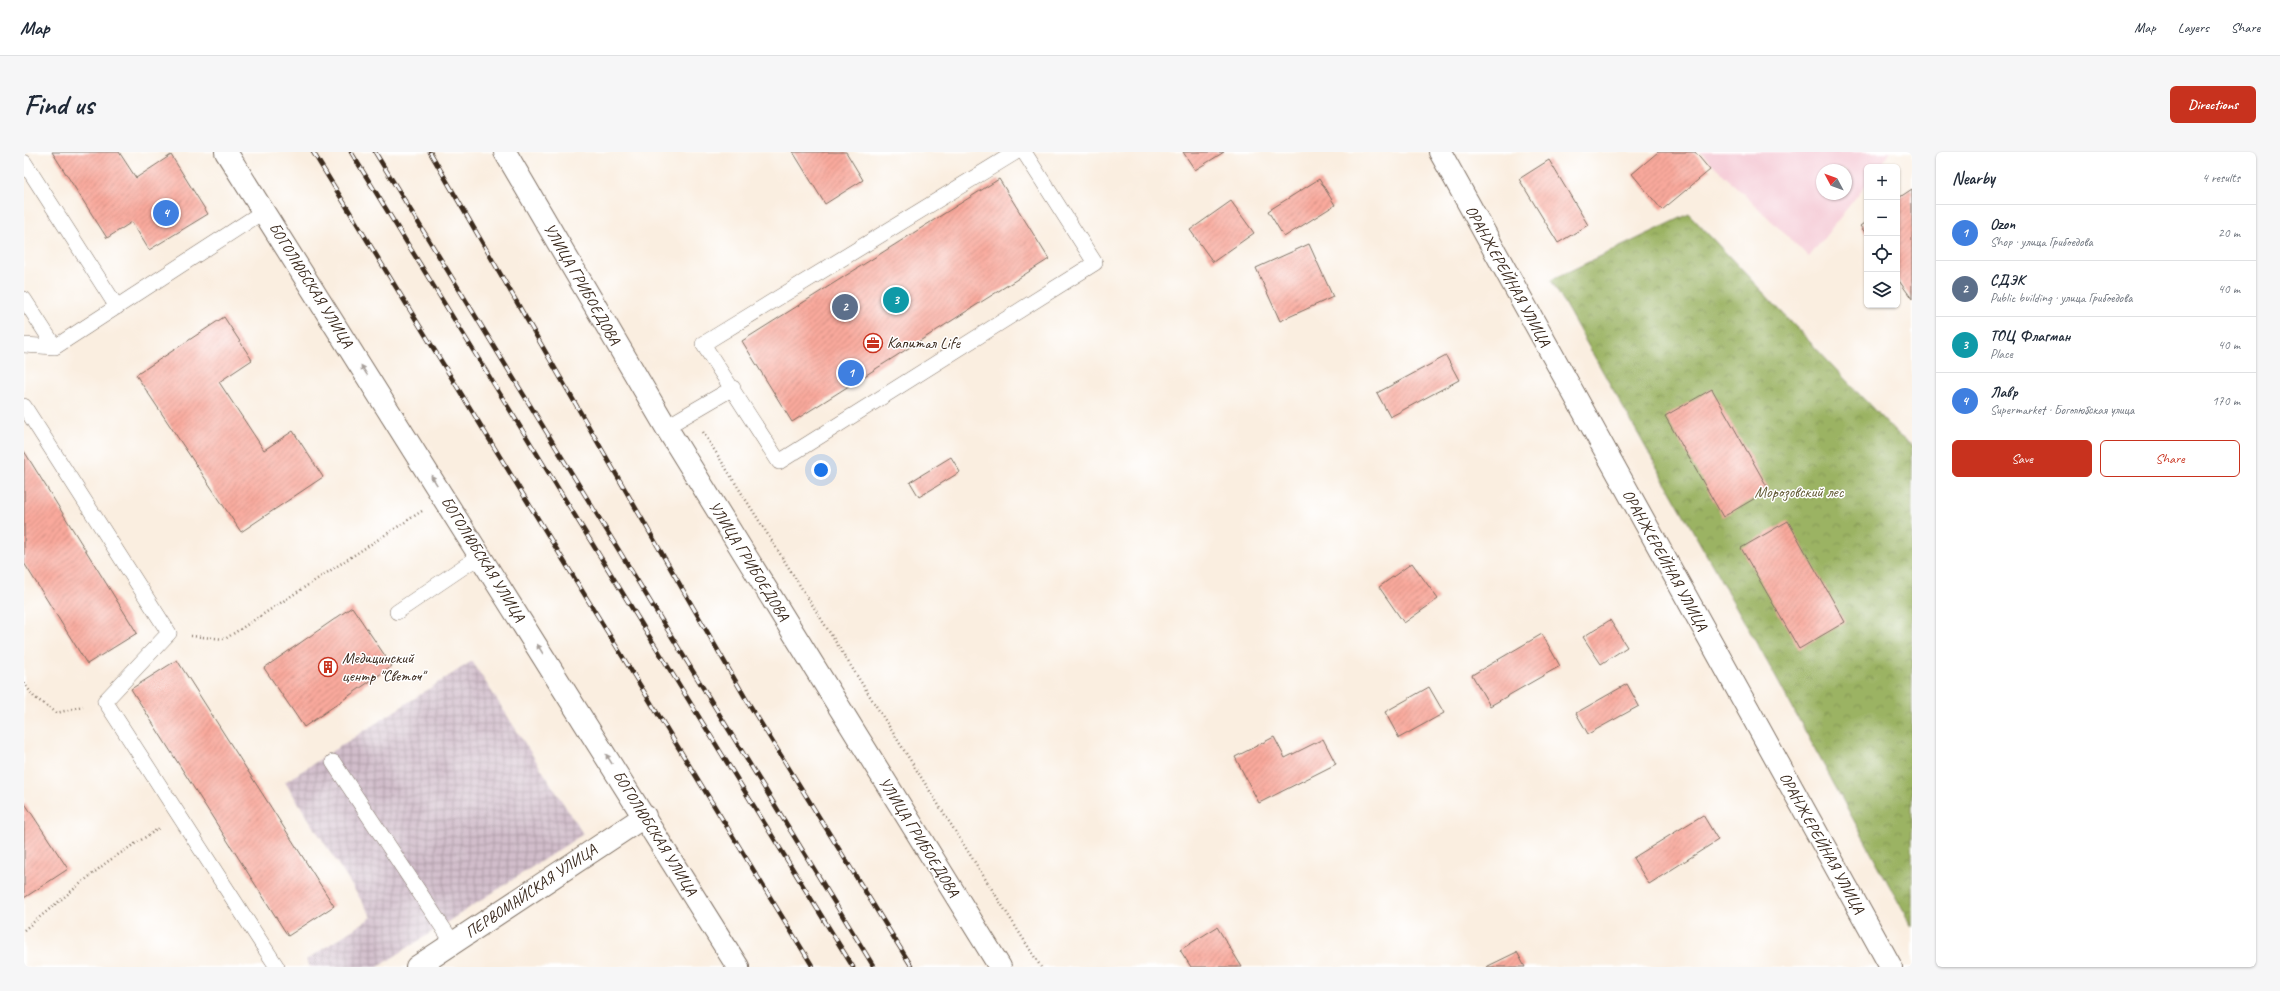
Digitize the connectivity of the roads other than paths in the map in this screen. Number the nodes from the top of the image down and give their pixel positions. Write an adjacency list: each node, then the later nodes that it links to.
1 (226, 152): 7 (street, БОГОЛЮБСКАЯ УЛИЦА)
2 (505, 152): 14 (street, УЛИЦА ГРИБОЕДОВА)
3 (1016, 152): 12 (lane)
4 (1024, 152): 12 (lane)
5 (1440, 152): 24 (street, ОРАНЖЕРЕЙНАЯ УЛИЦА)
6 (24, 162): 9 (lane)
7 (264, 211): 9 (lane); 15 (street, БОГОЛЮБСКАЯ УЛИЦА, one-way to 7)
8 (24, 299): 11 (lane)
9 (117, 307): 11 (lane)
10 (24, 346): 11 (lane)
11 (55, 347)
12 (733, 388): 14 (lane)
13 (24, 406): 20 (lane)
14 (666, 427): 23 (street, УЛИЦА ГРИБОЕДОВА)
15 (481, 556): 16 (lane); 18 (street, БОГОЛЮБСКАЯ УЛИЦА, one-way to 15)
16 (397, 612)
17 (333, 762): 19 (lane)
18 (645, 816): 19 (street, ПЕРВОМАЙСКАЯ УЛИЦА); 22 (street, БОГОЛЮБСКАЯ УЛИЦА)
19 (453, 943): 21 (street, ПЕРВОМАЙСКАЯ УЛИЦА)
20 (277, 967)
21 (417, 967)
22 (738, 967)
23 (1000, 967)
24 (1891, 967)

